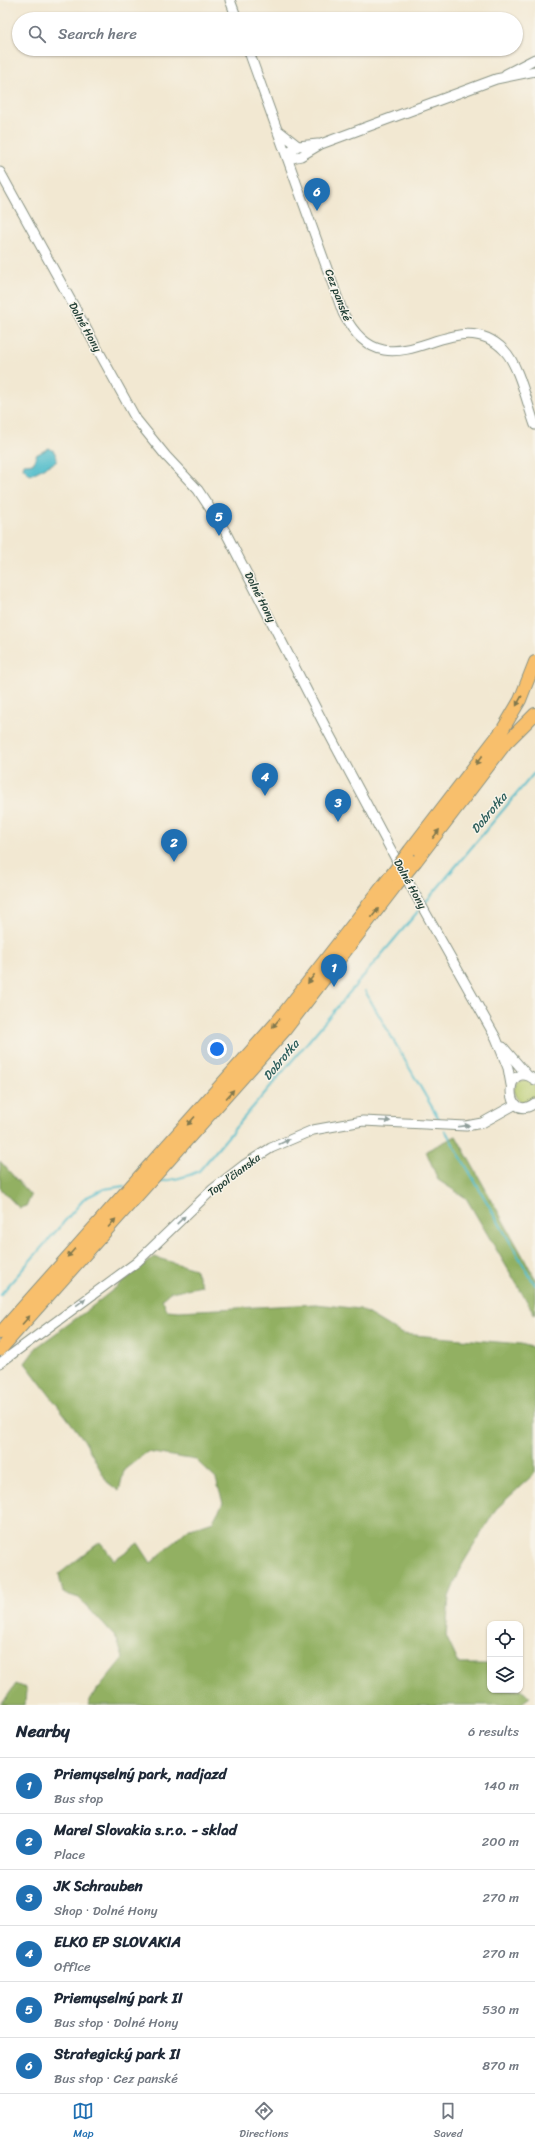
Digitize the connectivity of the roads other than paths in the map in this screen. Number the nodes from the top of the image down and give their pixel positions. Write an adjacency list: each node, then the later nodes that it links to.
1 (230, 0): 2 (street)
2 (234, 12)
3 (251, 56): 7 (street, Cez panské)
4 (535, 59): 6 (street)
5 (535, 71): 6 (street)
6 (496, 80): 8 (street)
7 (278, 130): 9 (street); 10 (street, Cez panské)
8 (321, 144): 9 (street); 10 (street)
9 (298, 146): 10 (street)
10 (287, 156): 12 (street, Cez panské)
11 (0, 172): 17 (street, Dolné Hony)
12 (535, 425)
13 (535, 662): 15 (main road, one-way to 15)
14 (535, 714): 15 (main road, one-way to 14)
15 (413, 856): 16 (main road, bridge)
16 (395, 879): 22 (main road, one-way to 22); 23 (main road, one-way to 16)
17 (496, 1038): 18 (street, Dolné Hony); 19 (street, Dolné Hony)
18 (531, 1078): 19 (street)
19 (511, 1085): 21 (street, Dolné Hony)
20 (535, 1103): 21 (street)
21 (516, 1104): 24 (street, Topoľčianska, one-way to 21)
22 (0, 1333)
23 (0, 1350)
24 (0, 1363)

